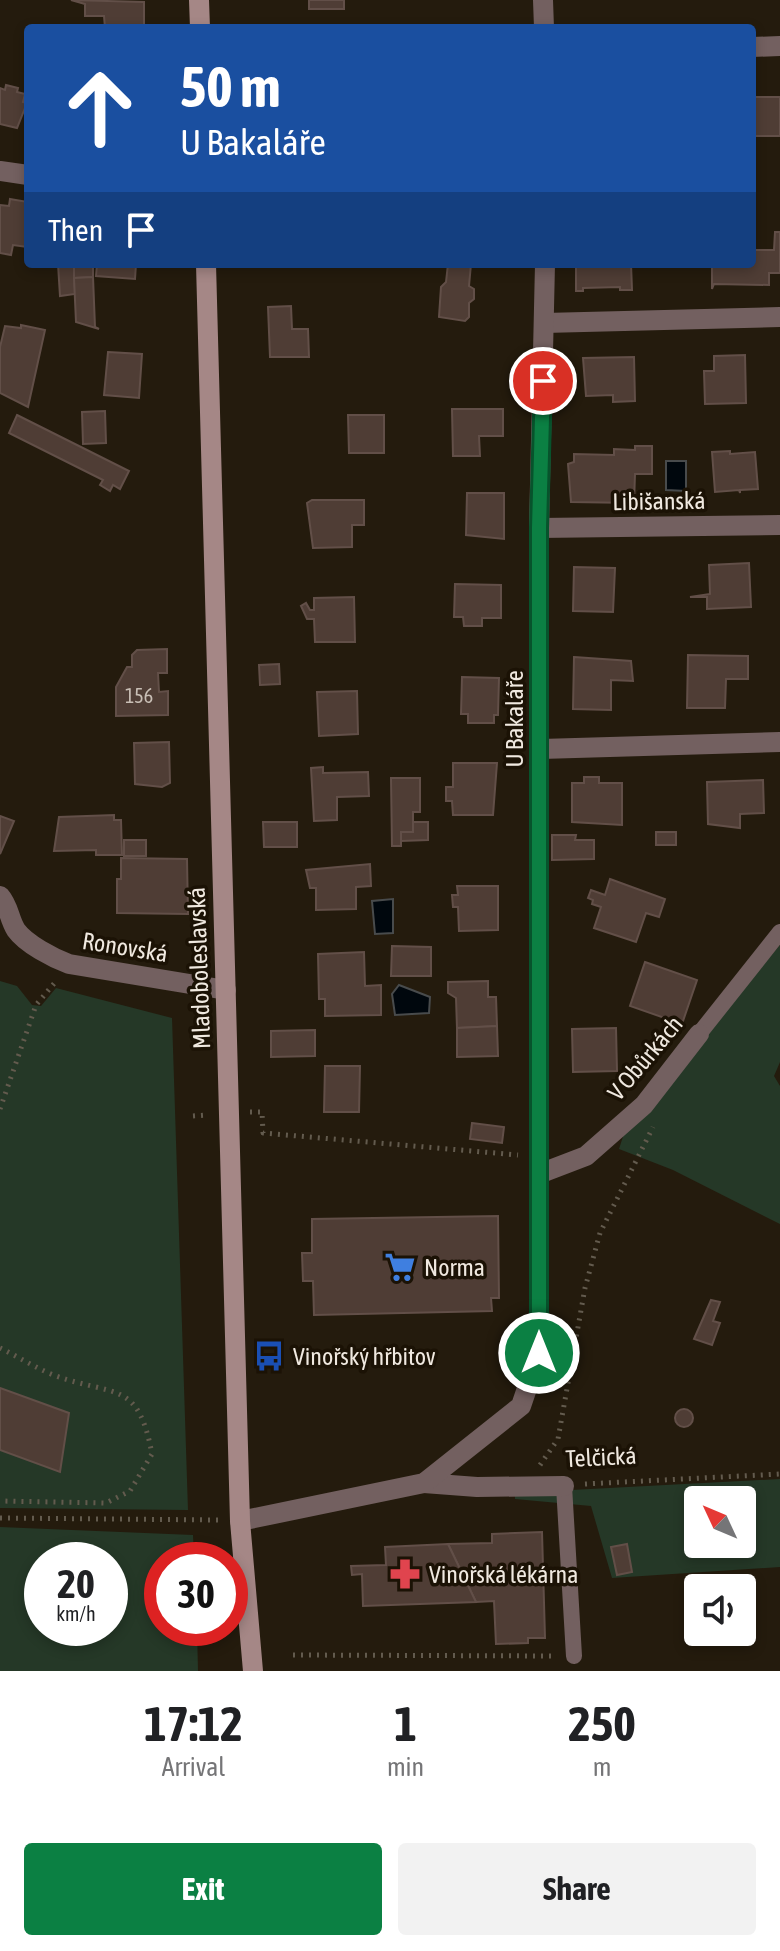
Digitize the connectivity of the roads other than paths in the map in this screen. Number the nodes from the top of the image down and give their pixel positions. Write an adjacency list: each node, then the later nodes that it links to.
1 (199, 0): 3 (main road)
2 (543, 0): 4 (street)
3 (200, 24)
4 (544, 24)
5 (780, 46): 6 (street)
6 (756, 47)
7 (0, 171): 8 (street)
8 (24, 174)
9 (206, 268): 19 (main road, Mladoboleslavská)
10 (545, 268): 12 (street, U Bakaláře)
11 (780, 317): 12 (street)
12 (544, 323): 14 (street, U Bakaláře)
13 (780, 525): 14 (street, Libišanská)
14 (539, 528): 16 (street, U Bakaláře)
15 (780, 742): 16 (street)
16 (541, 749): 21 (street, U Bakaláře)
17 (0, 896): 19 (street, Ronovská)
18 (780, 932): 20 (lane, V Obůrkách)
19 (226, 990): 24 (main road, Mladoboleslavská)
20 (699, 1034): 21 (street, V Obůrkách)
21 (538, 1165): 22 (street)
22 (424, 1483): 23 (street, Telčická); 24 (street)
23 (564, 1486): 25 (lane)
24 (240, 1521): 26 (main road, Mladoboleslavská)
25 (574, 1656)
26 (253, 1671)

